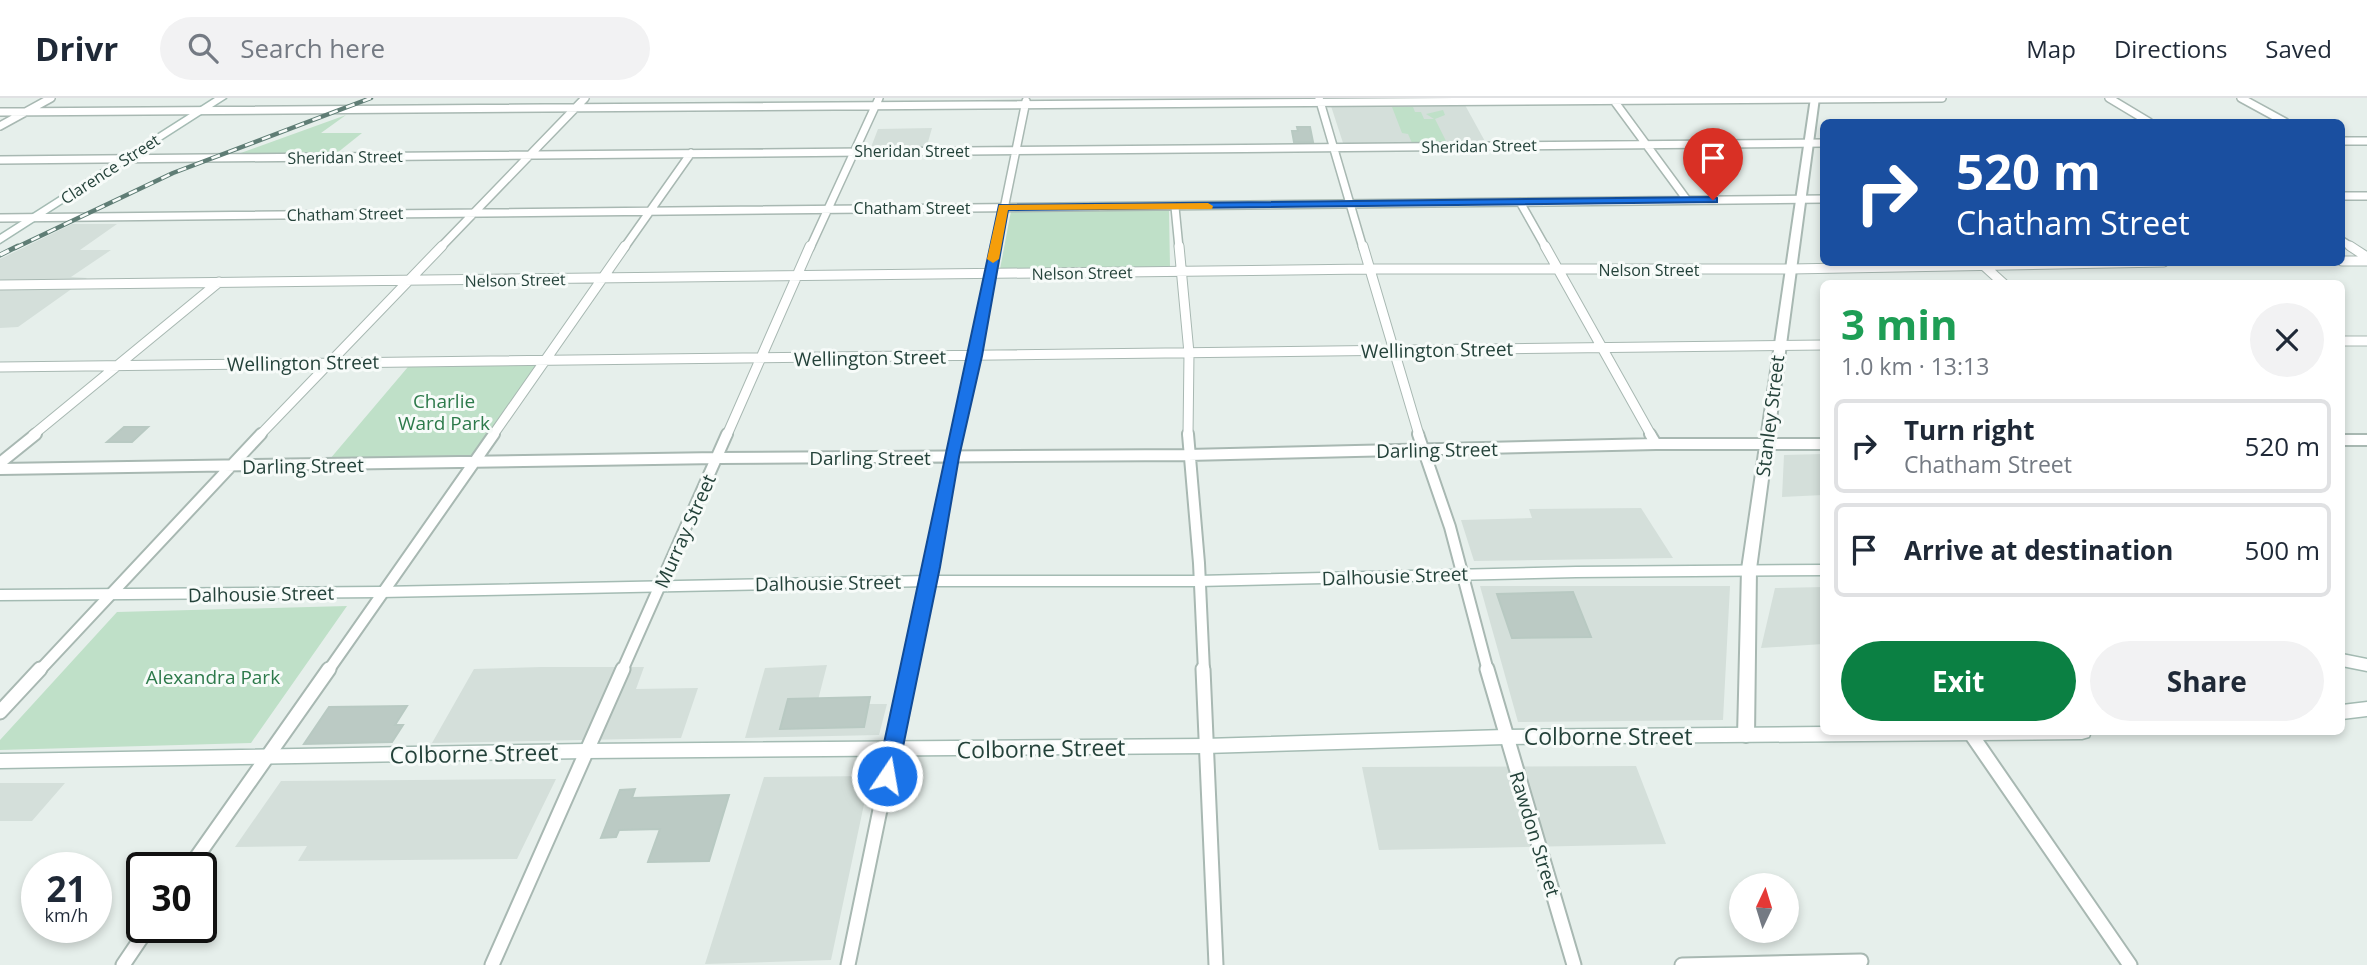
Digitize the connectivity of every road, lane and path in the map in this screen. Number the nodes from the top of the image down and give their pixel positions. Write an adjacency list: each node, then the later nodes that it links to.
1 (51, 98): 15 (street)
2 (221, 98): 13 (main road, Clarence Street)
3 (585, 98): 12 (street)
4 (1942, 98): 8 (street)
5 (2109, 98): 16 (street)
6 (2241, 98): 17 (street)
7 (1613, 99): 8 (street); 9 (street); 22 (street)
8 (1814, 99): 21 (street, Stanley Street)
9 (1319, 100): 10 (street); 23 (street, Rawdon Street)
10 (1025, 101): 11 (street); 24 (street)
11 (877, 102): 12 (street); 25 (street, Murray Street)
12 (576, 108): 13 (street); 27 (street)
13 (201, 111): 15 (street); 28 (main road, Clarence Street)
14 (0, 112): 15 (street)
15 (26, 112): 18 (street)
16 (2143, 119)
17 (2279, 119)
18 (0, 126)
19 (2345, 141): 20 (street)
20 (2367, 141)
21 (1817, 143): 22 (street, Sheridan Street); 32 (street, Stanley Street)
22 (1645, 145): 23 (street, Sheridan Street); 34 (street)
23 (1332, 148): 24 (street, Sheridan Street); 36 (street, Rawdon Street)
24 (1016, 150): 25 (street, Sheridan Street); 37 (street)
25 (855, 151): 26 (street, Sheridan Street); 39 (street, Murray Street)
26 (691, 153): 27 (street, Sheridan Street); 40 (street)
27 (529, 155): 28 (street, Sheridan Street); 41 (street)
28 (125, 159): 29 (street, Sheridan Street); 43 (main road, Clarence Street)
29 (0, 160)
30 (2367, 195): 31 (street)
31 (2345, 196)
32 (1800, 199): 33 (street, Chatham Street); 34 (street, Chatham Street); 51 (street, Stanley Street)
33 (1820, 199)
34 (1687, 200): 35 (street, Chatham Street)
35 (1520, 202): 36 (street, Chatham Street); 52 (street)
36 (1350, 205): 38 (street, Chatham Street); 50 (street, Rawdon Street)
37 (1003, 207): 38 (street, Chatham Street); 39 (street, Chatham Street); 54 (street)
38 (1175, 207): 53 (street)
39 (827, 208): 40 (street, Chatham Street); 55 (street, Murray Street)
40 (653, 209): 41 (street, Chatham Street); 56 (street)
41 (475, 212): 43 (street, Chatham Street); 58 (street)
42 (0, 218): 43 (street, Chatham Street)
43 (34, 218): 44 (main road, Clarence Street)
44 (0, 240)
45 (2345, 243): 46 (street)
46 (2367, 259): 47 (street)
47 (2345, 261)
48 (1906, 266): 51 (street, Nelson Street)
49 (1984, 266): 57 (street)
50 (1369, 269): 52 (street, Nelson Street); 53 (street, Nelson Street); 66 (street, Rawdon Street)
51 (1791, 269): 52 (street, Nelson Street); 63 (street, Stanley Street)
52 (1560, 270): 65 (street)
53 (1183, 272): 54 (street, Nelson Street); 67 (street)
54 (990, 274): 55 (street, Nelson Street); 68 (street)
55 (799, 276): 56 (street, Nelson Street); 70 (street, Murray Street)
56 (603, 279): 58 (street, Nelson Street); 69 (street)
57 (2000, 280)
58 (408, 281): 59 (street, Nelson Street); 71 (street)
59 (219, 282): 60 (street, Nelson Street); 72 (street)
60 (0, 285)
61 (2345, 341): 62 (street)
62 (2367, 341)
63 (1779, 345): 64 (street, Wellington Street); 65 (street, Wellington Street); 77 (street, Stanley Street)
64 (1820, 345)
65 (1604, 348): 66 (street, Wellington Street); 76 (street)
66 (1396, 350): 67 (street, Wellington Street); 79 (street, Rawdon Street)
67 (1189, 353): 68 (street, Wellington Street); 80 (street)
68 (975, 356): 70 (street, Wellington Street); 81 (street)
69 (545, 359): 70 (street, Wellington Street); 71 (street, Wellington Street); 84 (street)
70 (761, 359): 82 (street, Murray Street)
71 (330, 363): 72 (street, Wellington Street); 85 (street)
72 (115, 366): 73 (street, Wellington Street); 83 (street)
73 (0, 367)
74 (2345, 440): 75 (street)
75 (2367, 440)
76 (1656, 444): 77 (street, Darling Street); 79 (street, Darling Street)
77 (1767, 444): 78 (street, Darling Street); 87 (street, Stanley Street)
78 (1820, 444)
79 (1423, 450): 80 (street, Darling Street); 89 (street, Rawdon Street)
80 (1188, 455): 81 (street, Darling Street); 91 (street)
81 (951, 457): 82 (street, Darling Street); 90 (street)
82 (718, 458): 84 (street, Darling Street); 92 (street, Murray Street)
83 (0, 463)
84 (472, 463): 85 (street, Darling Street); 93 (street)
85 (230, 466): 86 (street, Darling Street); 95 (street)
86 (0, 470)
87 (1749, 569): 88 (main road, Dalhousie Street); 89 (main road, Dalhousie Street); 103 (street, Stanley Street)
88 (1820, 570)
89 (1464, 574): 91 (main road, Dalhousie Street); 104 (street, Rawdon Street)
90 (929, 581): 91 (main road, Dalhousie Street); 92 (main road, Dalhousie Street); 106 (street)
91 (1198, 581): 105 (street)
92 (661, 586): 93 (main road, Dalhousie Street); 107 (street, Murray Street)
93 (380, 592): 95 (main road, Dalhousie Street); 108 (street)
94 (0, 596): 95 (main road, Dalhousie Street)
95 (111, 596): 99 (street)
96 (2345, 661): 97 (main road)
97 (2367, 665)
98 (2367, 709): 100 (main road)
99 (0, 712)
100 (2345, 712)
101 (1858, 735): 103 (main road, Colborne Street)
102 (1972, 735): 119 (street)
103 (1746, 736): 104 (main road, Colborne Street)
104 (1505, 737): 105 (main road, Colborne Street); 117 (street, Rawdon Street)
105 (1205, 746): 106 (main road, Colborne Street); 116 (street)
106 (893, 749): 107 (main road, Colborne Street); 115 (street)
107 (586, 751): 108 (main road, Colborne Street); 114 (street, Murray Street)
108 (264, 757): 109 (main road, Colborne Street); 110 (street)
109 (0, 761)
110 (199, 852)
111 (138, 943): 113 (street)
112 (1861, 961): 118 (street)
113 (123, 965)
114 (492, 965)
115 (848, 965)
116 (1216, 965)
117 (1574, 965)
118 (1682, 965)
119 (2130, 965)

